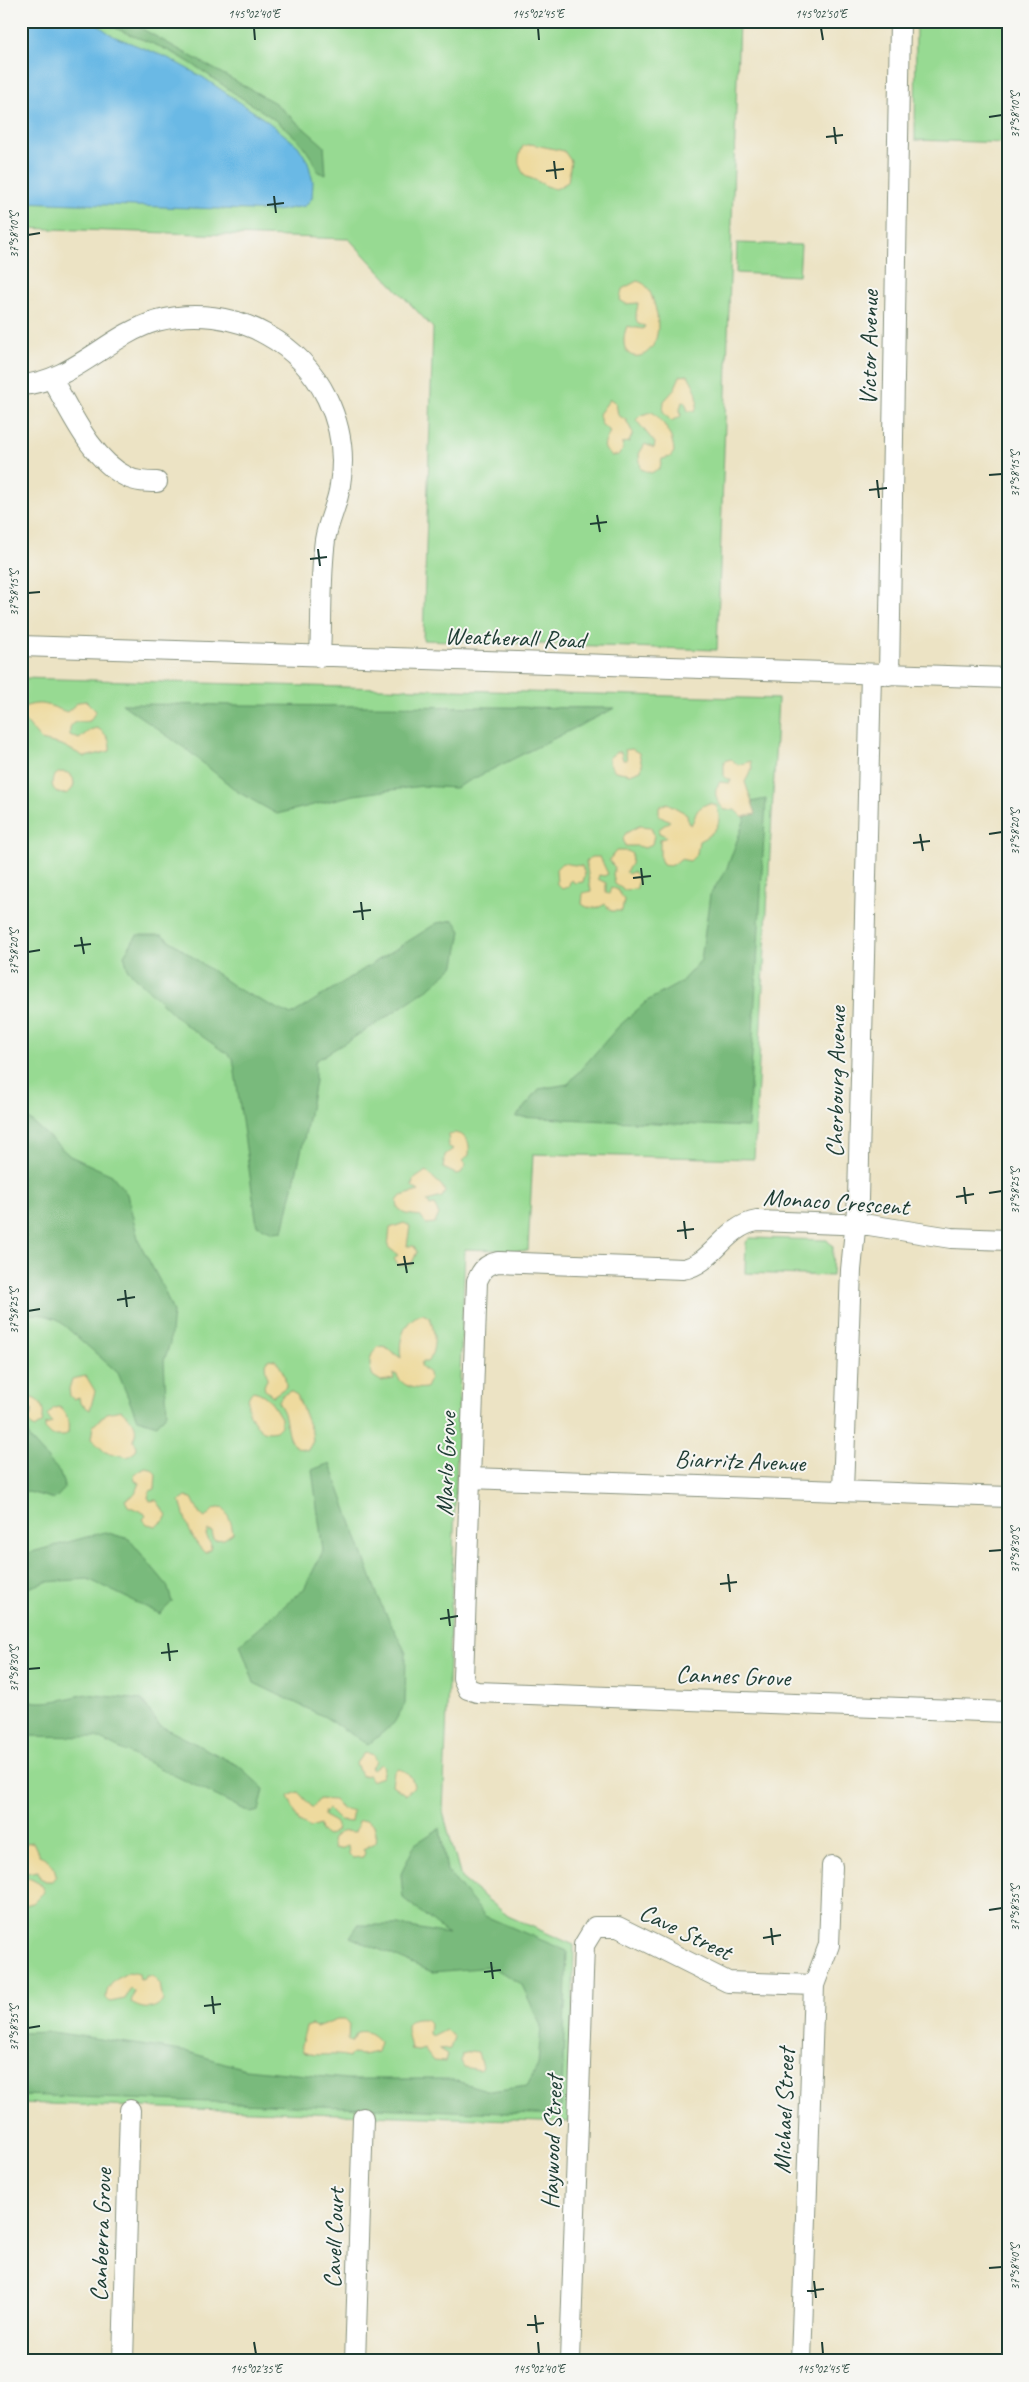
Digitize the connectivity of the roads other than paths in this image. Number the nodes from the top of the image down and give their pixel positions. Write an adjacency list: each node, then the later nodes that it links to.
1 (900, 21): 7 (street, Victor Avenue)
2 (52, 379): 3 (street); 4 (street); 6 (street)
3 (21, 385)
4 (157, 482)
5 (21, 646): 6 (street, Weatherall Road)
6 (320, 657): 7 (street, Weatherall Road)
7 (880, 675): 8 (street, Weatherall Road); 9 (street, Cherbourg Avenue)
8 (1008, 678)
9 (855, 1225): 10 (street, Monaco Crescent); 11 (street, Monaco Crescent); 13 (street, Cherbourg Avenue)
10 (1008, 1240)
11 (498, 1262): 12 (street, Marlo Grove)
12 (470, 1478): 13 (street, Biarritz Avenue); 15 (street, Marlo Grove)
13 (843, 1490): 14 (street, Biarritz Avenue)
14 (1008, 1497)
15 (463, 1678): 16 (street, Cannes Grove)
16 (1008, 1712)
17 (832, 1866): 19 (street, Michael Street)
18 (595, 1927): 19 (street, Cave Street); 24 (street, Haywood Street)
19 (814, 1985): 25 (street, Michael Street)
20 (130, 2110): 22 (street, Canberra Grove)
21 (364, 2118): 23 (street, Cavell Court)
22 (123, 2361)
23 (355, 2361)
24 (570, 2361)
25 (801, 2361)

